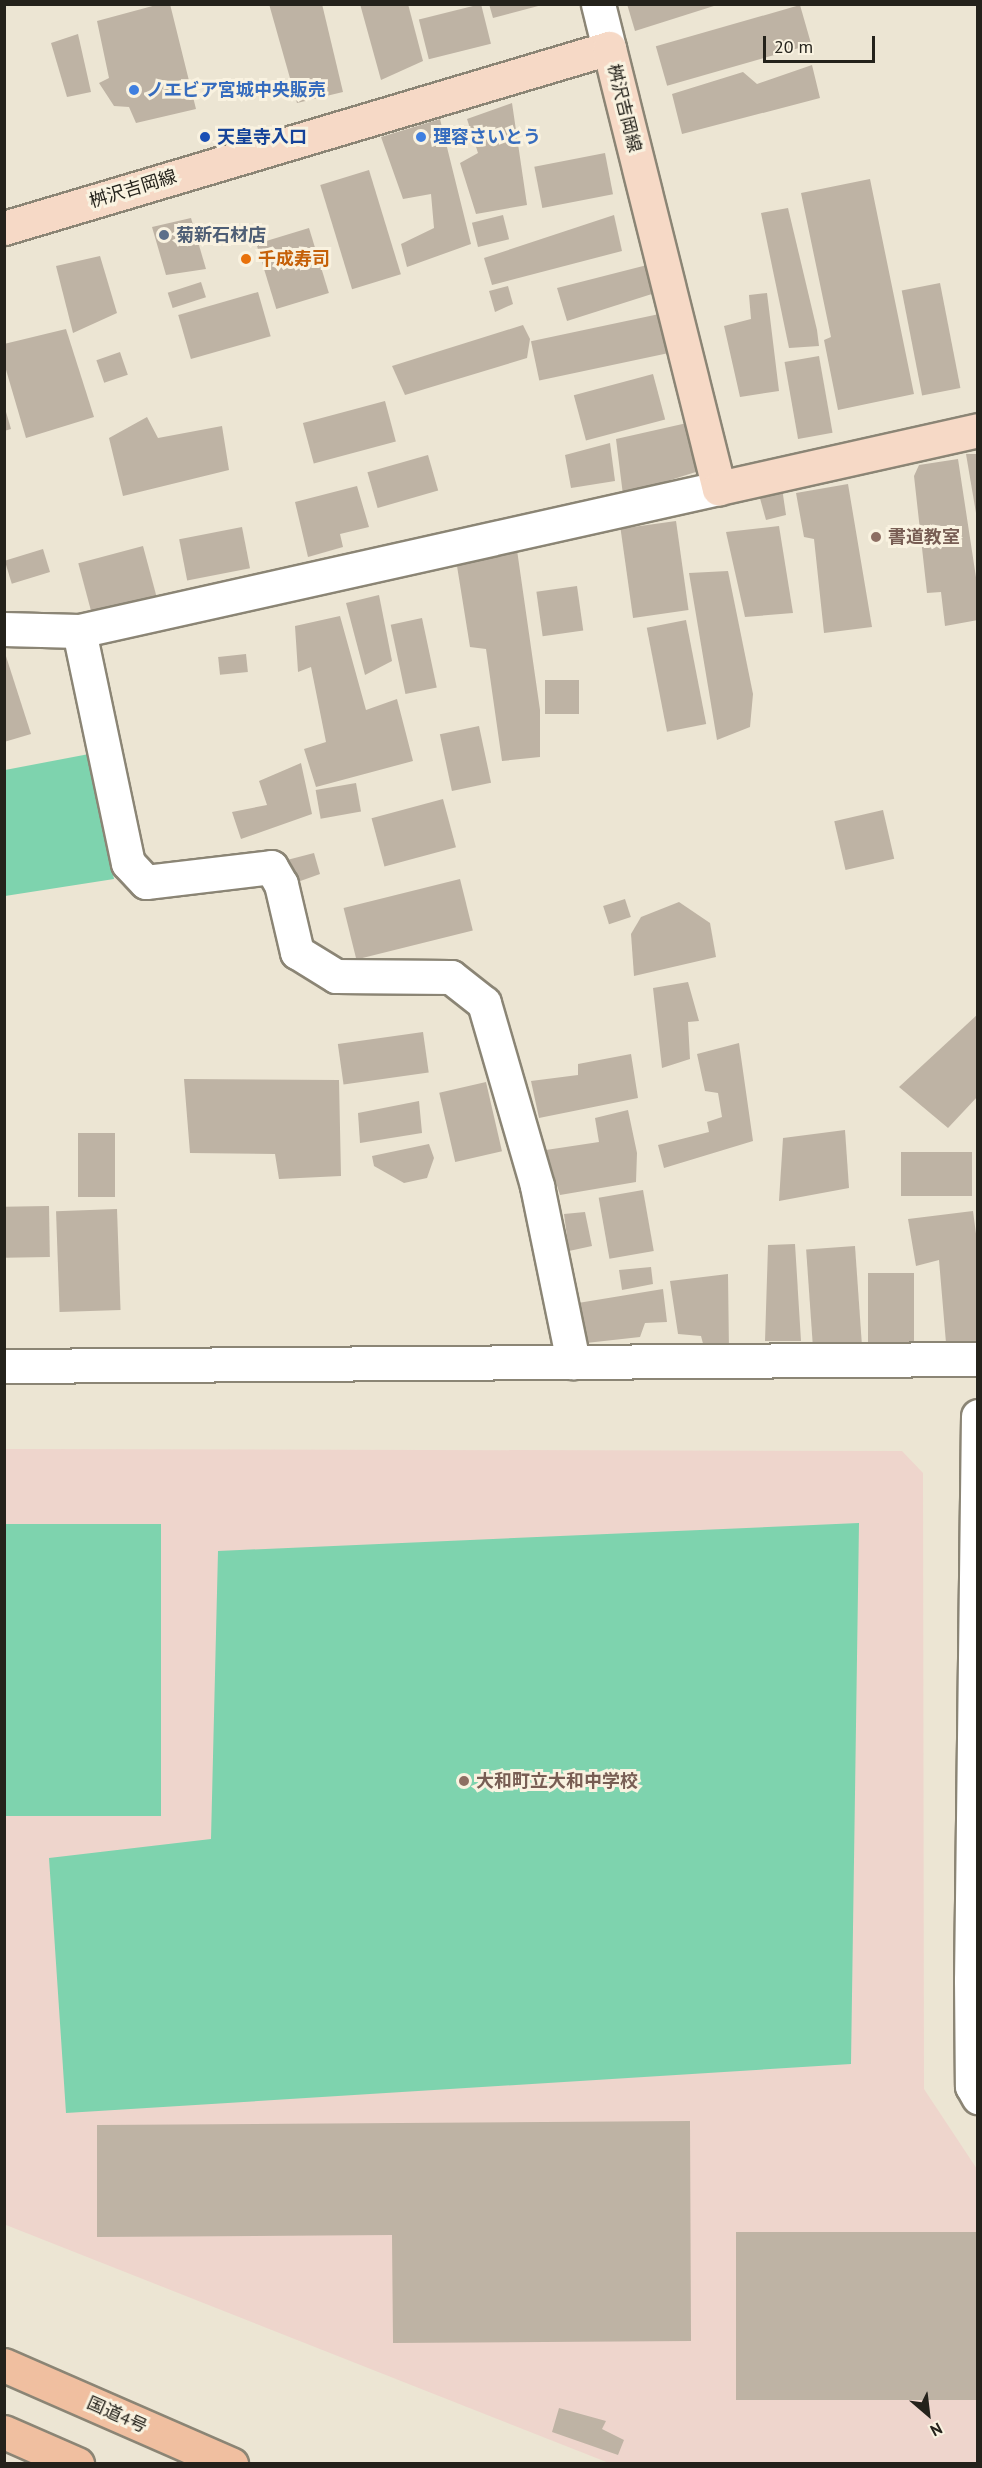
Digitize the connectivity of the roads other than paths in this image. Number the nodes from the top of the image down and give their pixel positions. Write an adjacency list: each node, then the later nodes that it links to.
1 (598, 4): 2 (street)
2 (609, 48): 3 (main road, 桝沢吉岡線); 5 (main road, 桝沢吉岡線)
3 (4, 228)
4 (978, 430): 5 (main road)
5 (719, 488): 7 (street)
6 (4, 629): 7 (street)
7 (79, 631): 9 (street)
8 (978, 1359): 9 (street)
9 (573, 1362): 10 (street)
10 (4, 1366)
11 (978, 1416): 12 (street)
12 (978, 2097)
13 (4, 2365): 16 (highway, 国道4号)
14 (4, 2432): 15 (highway)
15 (77, 2463)
16 (231, 2463)

